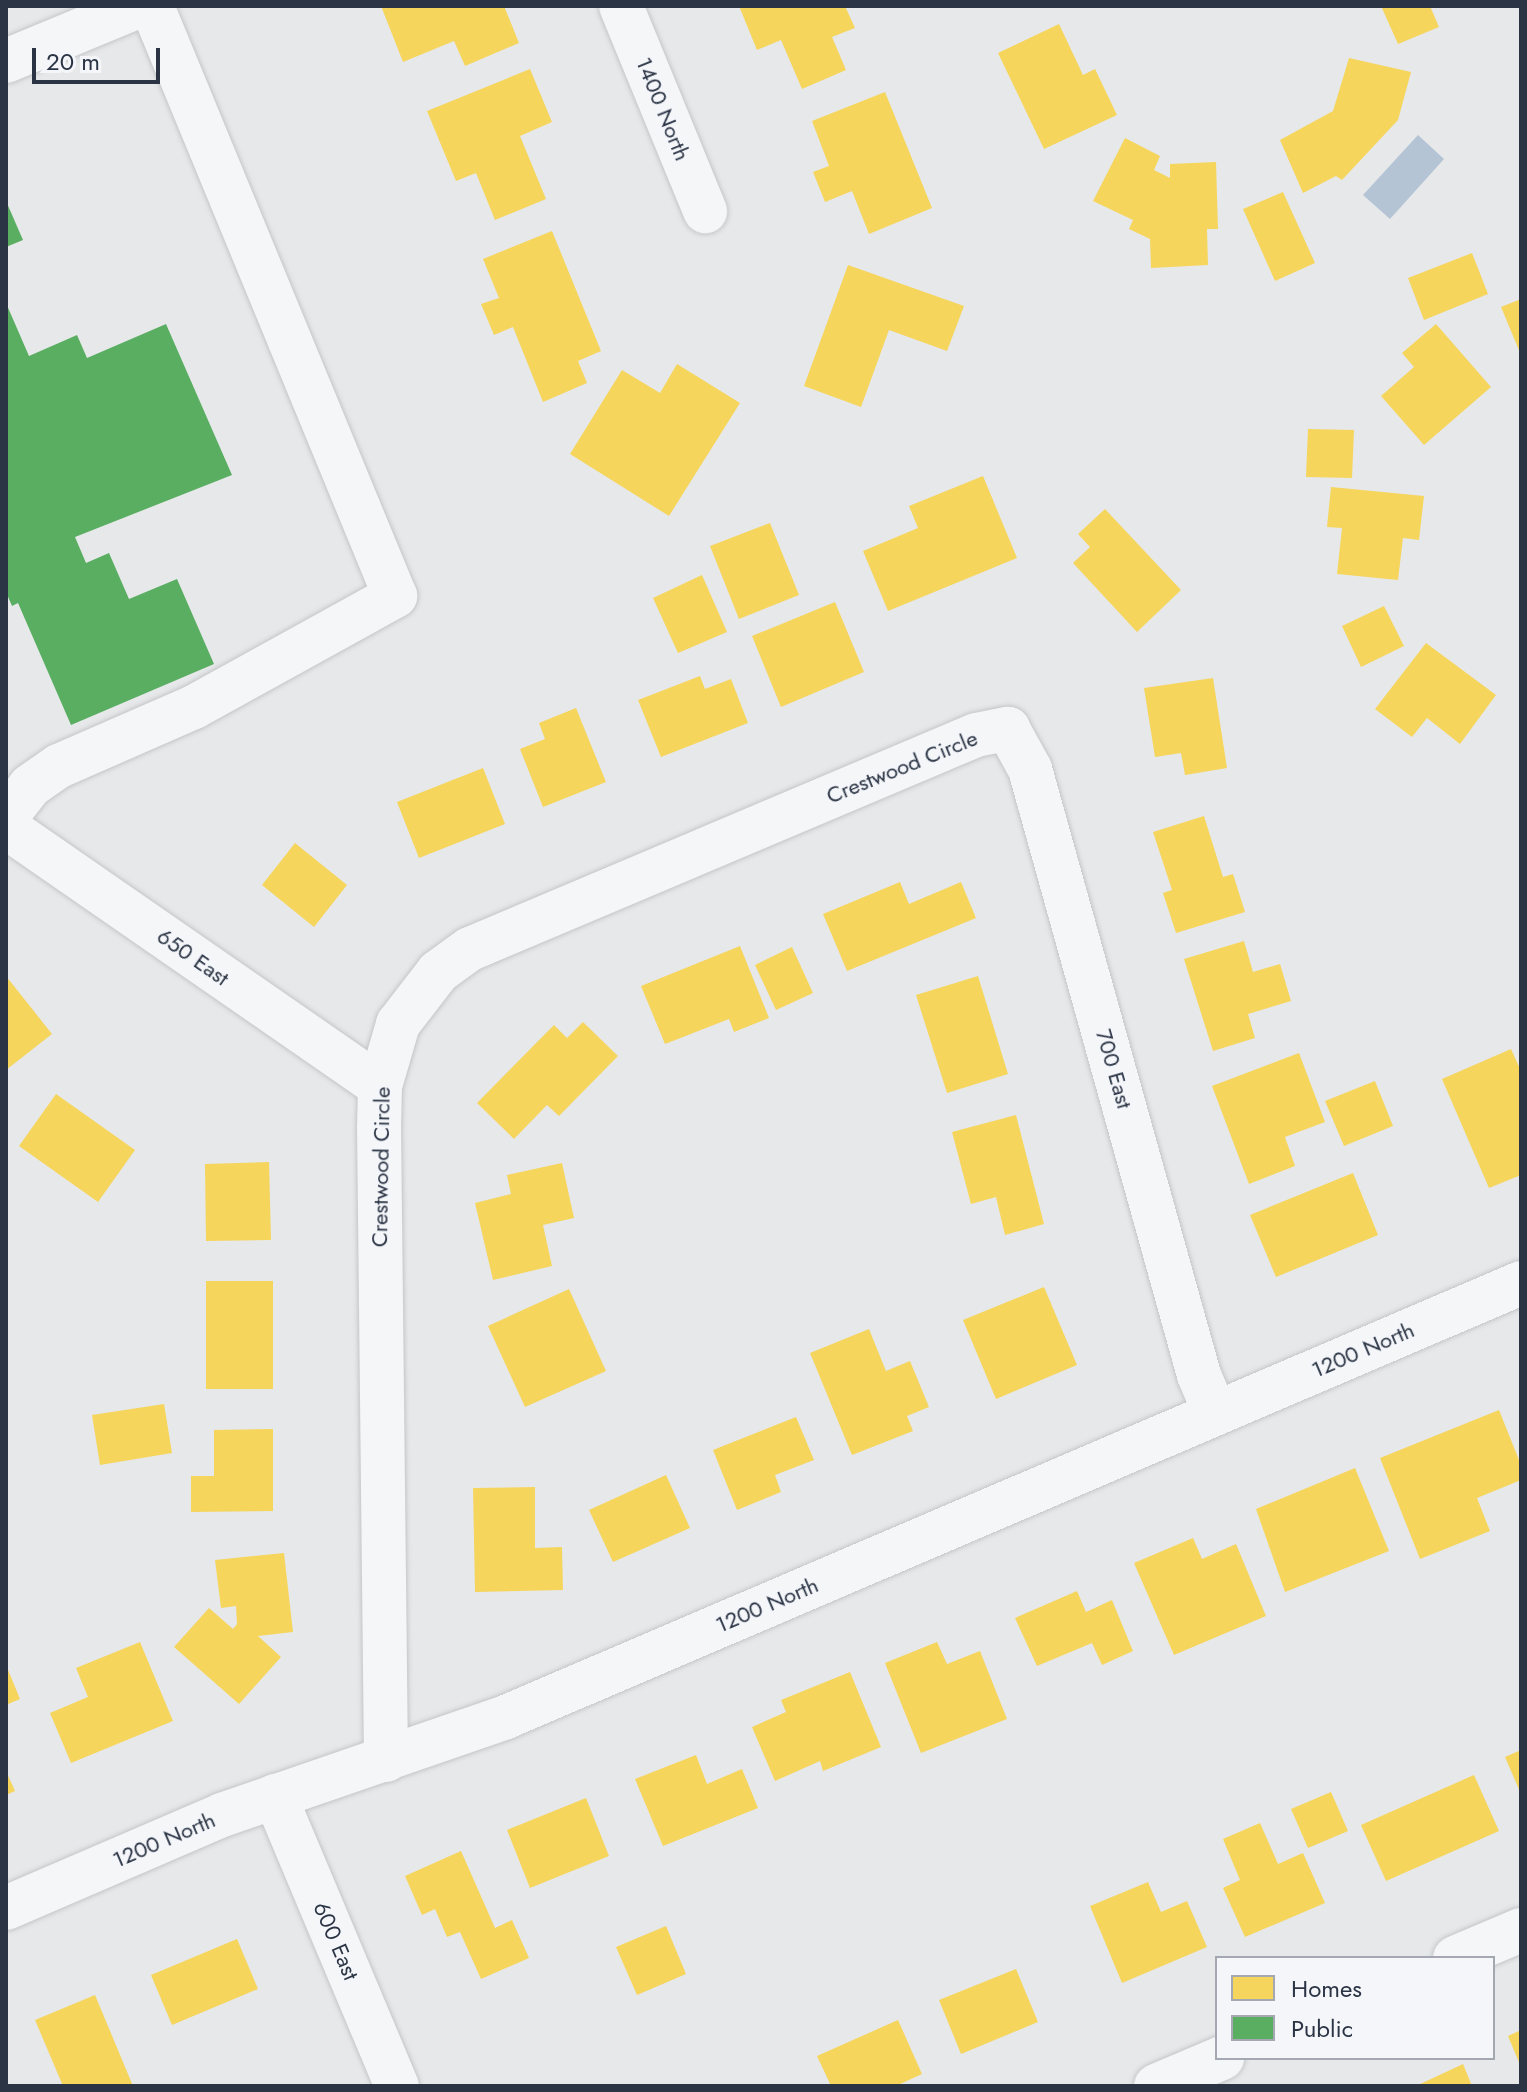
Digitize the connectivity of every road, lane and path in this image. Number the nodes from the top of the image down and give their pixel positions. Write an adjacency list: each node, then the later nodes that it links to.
1 (139, 6): 4 (street)
2 (152, 6): 7 (street)
3 (621, 6): 5 (street, 1400 North)
4 (6, 61)
5 (705, 211)
6 (1008, 729): 9 (street, Crestwood Circle); 11 (street, 700 East)
7 (6, 817)
8 (6, 827): 9 (street, 650 East)
9 (380, 1086): 12 (street, Crestwood Circle)
10 (1521, 1283): 11 (street, 1200 North)
11 (1215, 1413): 12 (street, 1200 North)
12 (386, 1760): 13 (street, 1200 North)
13 (275, 1796): 14 (street, 1200 North); 18 (street, 600 East)
14 (6, 1908)
15 (1521, 1930): 16 (street)
16 (1460, 1956)
17 (1217, 2060): 19 (street)
18 (397, 2086)
19 (1156, 2086)

